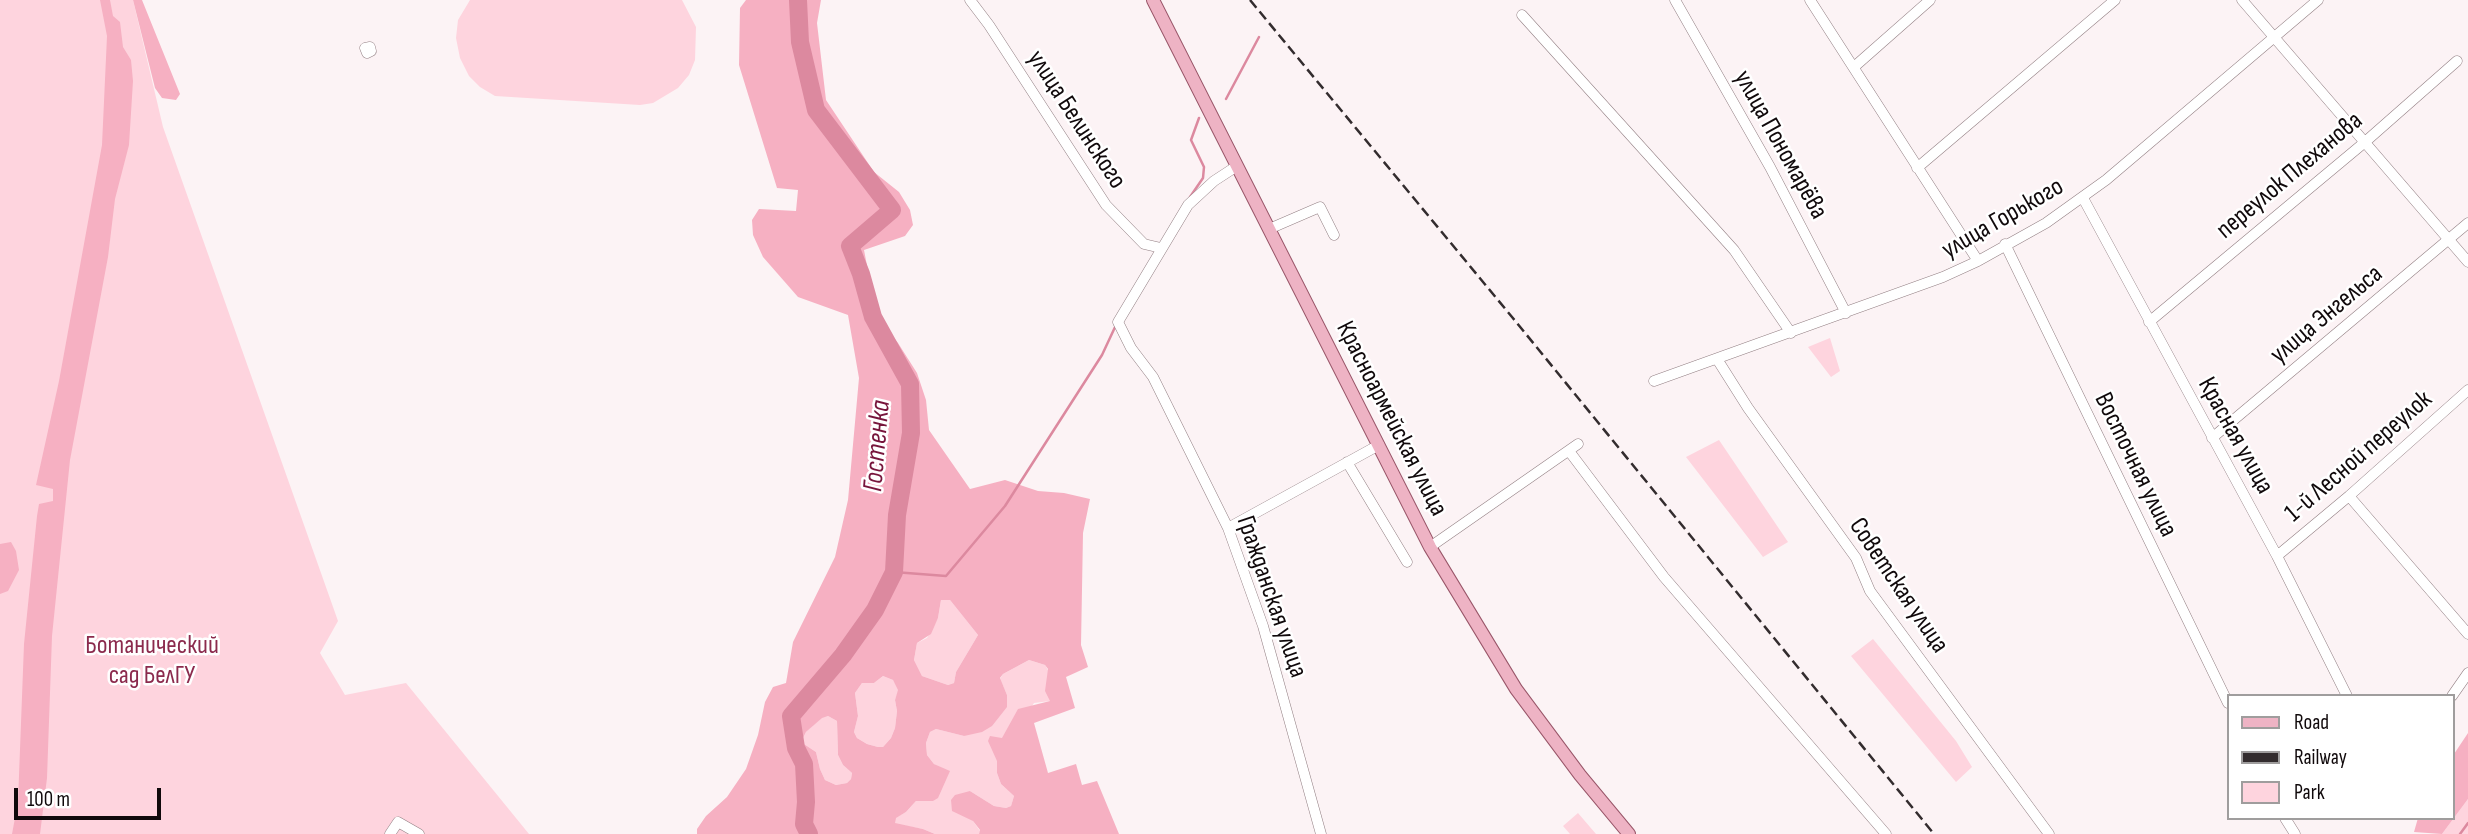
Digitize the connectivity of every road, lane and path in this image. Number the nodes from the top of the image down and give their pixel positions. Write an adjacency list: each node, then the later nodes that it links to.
1 (970, 0): 22 (street, улица Белинского)
2 (1153, 0): 14 (main road, Красноармейская улица)
3 (1675, 0): 25 (street, улица Пономарёва)
4 (1810, 0): 12 (street)
5 (1930, 0): 12 (street)
6 (2115, 0): 15 (street)
7 (2242, 0): 10 (street)
8 (2318, 0): 10 (street, улица Горького)
9 (1522, 15): 27 (street)
10 (2275, 37): 13 (street); 16 (street, улица Горького)
11 (2457, 61): 13 (street, переулок Плеханова)
12 (1854, 68): 15 (street)
13 (2365, 142): 20 (street); 26 (street, переулок Плеханова)
14 (1237, 166): 18 (main road, Красноармейская улица); 22 (street)
15 (1917, 168): 23 (street)
16 (2083, 198): 21 (street, улица Горького); 26 (street, Красная улица)
17 (2468, 223): 20 (street, улица Энгельса)
18 (1269, 229): 19 (street); 32 (main road, Красноармейская улица)
19 (1334, 235)
20 (2449, 240): 24 (street); 31 (street, улица Энгельса)
21 (2005, 244): 23 (street, улица Горького); 43 (street, Восточная улица)
22 (1161, 248): 35 (street, Гражданская улица)
23 (1978, 261): 25 (street, улица Горького)
24 (2468, 262)
25 (1846, 313): 27 (street, улица Горького)
26 (2149, 322): 31 (street, Красная улица)
27 (1791, 333): 28 (street, улица Горького)
28 (1717, 359): 29 (street, улица Горького); 49 (street, Советская улица)
29 (1654, 381)
30 (2468, 390): 34 (street, 1-й Лесной переулок)
31 (2212, 438): 37 (street, Красная улица)
32 (1379, 445): 33 (street); 36 (main road, Красноармейская улица)
33 (1347, 462): 35 (street); 38 (street)
34 (2349, 496): 37 (street, 1-й Лесной переулок); 39 (street)
35 (1228, 528): 46 (street, Гражданская улица)
36 (1430, 547): 47 (main road, Красноармейская улица); 48 (street)
37 (2277, 556): 41 (street, Красная улица)
38 (1407, 562)
39 (2468, 634)
40 (2468, 673): 42 (street)
41 (2346, 694)
42 (2453, 694)
43 (2226, 699)
44 (390, 834): 45 (street)
45 (419, 834)
46 (1321, 834)
47 (1629, 834)
48 (1886, 834)
49 (2049, 834)

